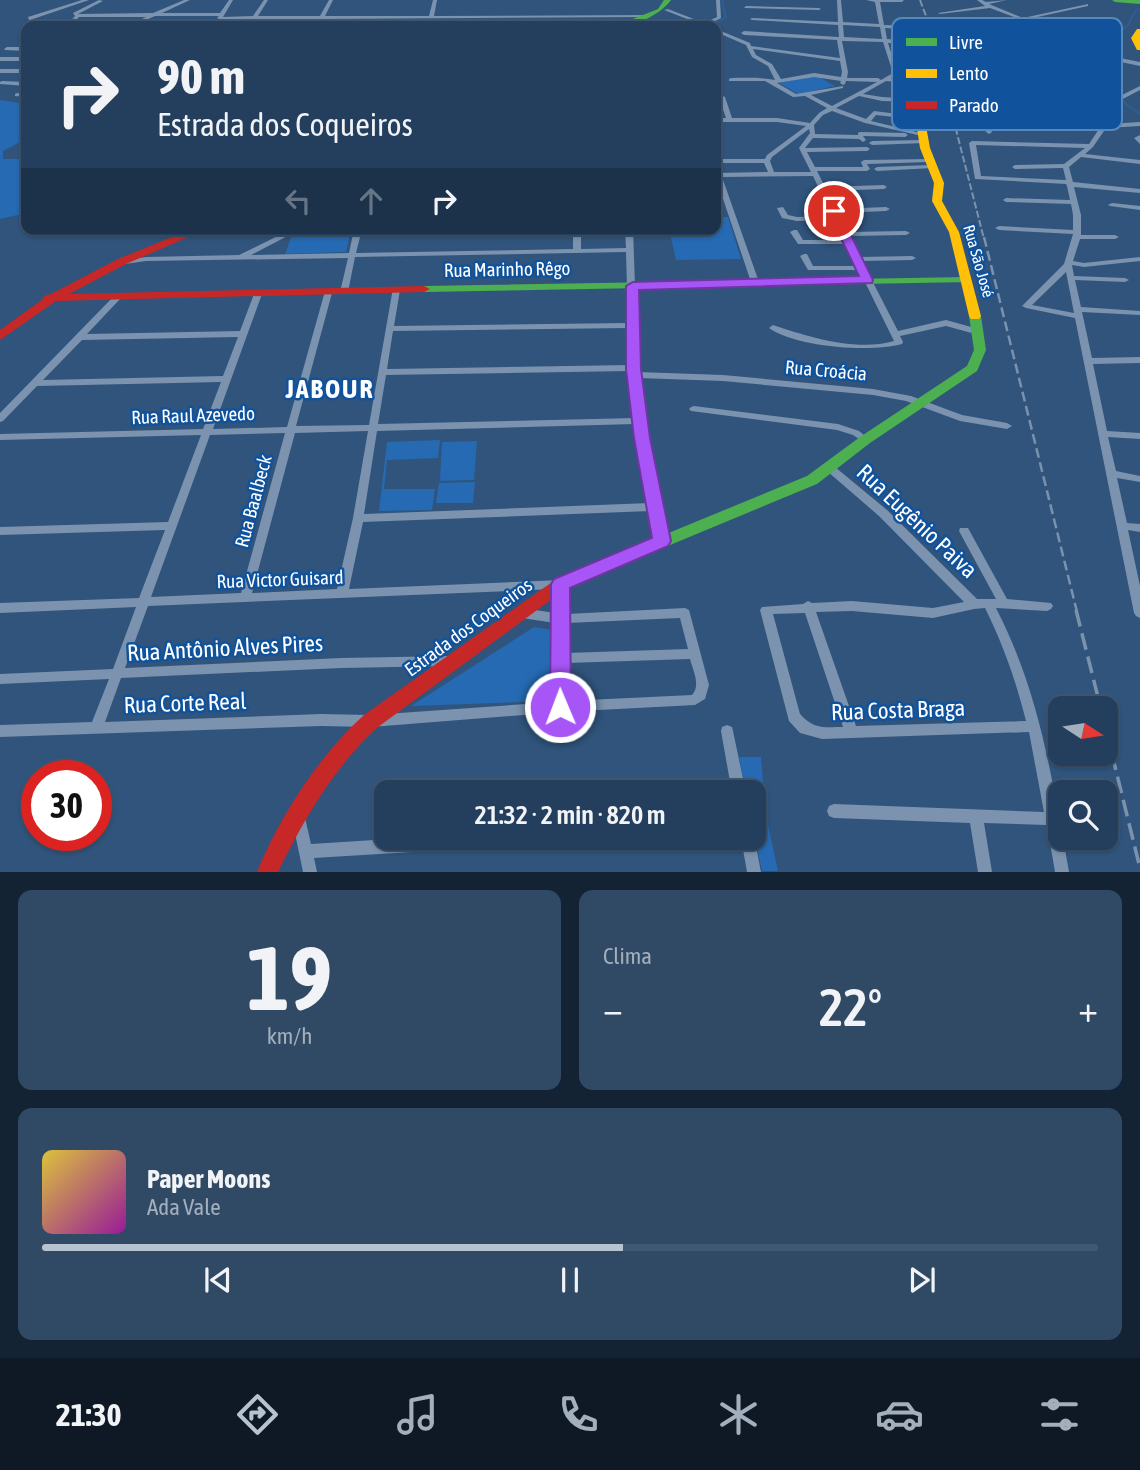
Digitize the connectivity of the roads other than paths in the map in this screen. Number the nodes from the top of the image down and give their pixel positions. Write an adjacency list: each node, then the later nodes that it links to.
1 (87, 0): 33 (street)
2 (188, 0): 22 (street)
3 (231, 0): 24 (street)
4 (266, 0): 28 (street)
5 (331, 0): 25 (street)
6 (435, 0): 26 (street)
7 (718, 0): 44 (street)
8 (839, 0): 45 (street)
9 (868, 0): 10 (street)
10 (878, 0): 14 (street); 46 (street)
11 (1005, 0): 18 (street)
12 (1115, 0): 15 (street)
13 (101, 1): 23 (street)
14 (902, 2)
15 (1140, 2)
16 (669, 3): 29 (street); 43 (street)
17 (746, 3): 20 (street); 32 (street)
18 (985, 4): 21 (street); 30 (street)
19 (1086, 5): 31 (street)
20 (819, 9)
21 (940, 13)
22 (154, 15): 23 (street); 24 (street); 35 (street)
23 (78, 16): 34 (street)
24 (220, 16): 28 (street); 36 (street)
25 (321, 16): 26 (street); 28 (street); 38 (street)
26 (431, 16): 27 (street)
27 (454, 16): 29 (street); 39 (street)
28 (256, 17): 37 (street)
29 (646, 18): 40 (street); 41 (street); 42 (street)
30 (1020, 18)
31 (1028, 18)
32 (752, 19): 45 (street); 50 (street)
33 (31, 21)
34 (73, 21)
35 (140, 21)
36 (217, 21)
37 (253, 21)
38 (319, 21)
39 (454, 21)
40 (636, 21)
41 (638, 21)
42 (661, 21)
43 (697, 21)
44 (714, 21)
45 (840, 24): 46 (street); 51 (street)
46 (882, 26): 47 (street); 52 (street)
47 (892, 27)
48 (721, 32): 49 (street)
49 (724, 33): 50 (street); 54 (street)
50 (744, 33): 51 (street)
51 (841, 39): 52 (street); 59 (street)
52 (885, 41): 53 (street); 61 (street)
53 (892, 41)
54 (750, 47): 59 (street); 71 (street)
55 (7, 50): 56 (street)
56 (21, 50)
57 (0, 59): 58 (street)
58 (21, 59)
59 (843, 60): 67 (street)
60 (1122, 60): 62 (street)
61 (892, 64)
62 (1140, 64)
63 (0, 71): 64 (street)
64 (21, 71)
65 (822, 76): 67 (street); 71 (street); 74 (street)
66 (892, 76): 69 (street)
67 (844, 79): 69 (street); 74 (street)
68 (731, 80): 71 (street)
69 (886, 80): 70 (street); 77 (street)
70 (892, 81)
71 (775, 82): 76 (street)
72 (2, 83): 73 (street)
73 (21, 85)
74 (841, 87): 76 (street); 77 (street)
75 (1140, 88): 79 (street)
76 (806, 94): 81 (street)
77 (855, 94): 80 (street); 81 (street)
78 (721, 97): 84 (street)
79 (1122, 98)
80 (892, 100)
81 (829, 109): 85 (street); 88 (street)
82 (892, 115): 85 (street)
83 (721, 120): 84 (street)
84 (730, 120): 88 (street)
85 (867, 122): 95 (street)
86 (1122, 124): 87 (street)
87 (1140, 124)
88 (811, 125): 92 (street); 100 (street)
89 (922, 130): 95 (street, Rua São José)
90 (1101, 130): 93 (street)
91 (860, 134): 95 (street)
92 (810, 136): 96 (street); 97 (street)
93 (1091, 146): 98 (street); 109 (street)
94 (879, 149): 95 (street)
95 (925, 149): 97 (street); 97 (street); 104 (street); 146 (street, Rua São José)
96 (803, 150): 97 (street); 105 (street)
97 (866, 155): 105 (street)
98 (1081, 155): 101 (street); 102 (street)
99 (721, 161): 100 (street)
100 (768, 161): 108 (street)
101 (1137, 162): 106 (street)
102 (1066, 166): 103 (street); 109 (street)
103 (1015, 167)
104 (877, 169)
105 (813, 171): 108 (street); 112 (street)
106 (1140, 171)
107 (721, 175): 108 (street)
108 (772, 175)
109 (1069, 183): 113 (street); 116 (street)
110 (878, 185): 112 (street)
111 (721, 186): 148 (street)
112 (823, 189): 120 (street)
113 (1140, 191)
114 (878, 198): 120 (street)
115 (1006, 200): 116 (street)
116 (1073, 202): 131 (street)
117 (1112, 205): 119 (street)
118 (781, 208): 120 (street)
119 (1140, 208)
120 (835, 214): 124 (street)
121 (999, 228): 131 (street)
122 (794, 232): 133 (street)
123 (906, 233): 124 (street)
124 (845, 234): 133 (street)
125 (175, 235): 160 (street)
126 (189, 235): 136 (street)
127 (286, 235): 139 (street)
128 (357, 235): 137 (street)
129 (578, 235): 135 (street)
130 (629, 235): 134 (street)
131 (1078, 235): 132 (street); 143 (street)
132 (1115, 237)
133 (849, 242): 141 (street)
134 (630, 250): 135 (street); 149 (street)
135 (577, 251): 137 (street)
136 (147, 254): 139 (street); 154 (street)
137 (352, 256): 139 (street); 151 (street)
138 (804, 256): 144 (street)
139 (238, 258)
140 (912, 258): 141 (street)
141 (858, 259): 144 (street)
142 (1140, 259): 143 (street)
143 (1069, 263): 145 (street); 156 (street)
144 (864, 274): 146 (street, Rua Marinho Rêgo); 148 (street, Rua Marinho Rêgo); 164 (street)
145 (1073, 278): 147 (street); 156 (street)
146 (967, 280): 162 (street, Rua São José)
147 (1125, 280)
148 (755, 282): 149 (street, Rua Marinho Rêgo)
149 (633, 286): 150 (street, Rua Marinho Rêgo); 158 (street)
150 (396, 290): 151 (street, Rua Marinho Rêgo); 161 (street)
151 (344, 292): 152 (street, Rua Marinho Rêgo)
152 (328, 293): 153 (street, Rua Marinho Rêgo); 179 (street, Rua Baalbeck)
153 (258, 294): 155 (street, Rua Marinho Rêgo); 163 (street)
154 (48, 298): 155 (street, Rua Marinho Rêgo); 165 (street)
155 (117, 298): 166 (street)
156 (1078, 313): 157 (street); 168 (street)
157 (1140, 313)
158 (633, 325): 161 (street); 170 (street)
159 (773, 328): 164 (street)
160 (0, 329)
161 (390, 329): 169 (street)
162 (979, 332): 164 (street); 173 (street, Estrada dos Coqueiros)
163 (242, 334): 166 (street); 171 (street)
164 (897, 334)
165 (0, 336)
166 (80, 337): 172 (street)
167 (1140, 360): 168 (street)
168 (1087, 361): 181 (street)
169 (384, 372): 170 (street, Rua Croácia); 178 (street)
170 (635, 372): 173 (street, Rua Croácia); 176 (street)
171 (225, 379): 172 (street); 180 (street)
172 (36, 383): 175 (street)
173 (922, 404): 177 (street, Rua Croácia); 184 (street, Estrada dos Coqueiros)
174 (694, 409): 184 (street)
175 (0, 419)
176 (640, 421): 178 (street, Rua Raul Azevedo); 188 (street)
177 (1007, 426)
178 (374, 427): 179 (street, Rua Raul Azevedo); 189 (street)
179 (290, 429): 180 (street, Rua Raul Azevedo); 198 (street, Rua Baalbeck)
180 (205, 433): 183 (street, Rua Raul Azevedo); 190 (street)
181 (1105, 434): 182 (street); 186 (street)
182 (1140, 436)
183 (0, 437)
184 (865, 440): 185 (street, Estrada dos Coqueiros)
185 (831, 469): 195 (street, Estrada dos Coqueiros); 200 (street, Rua Eugênio Paiva)
186 (1112, 474): 187 (street); 191 (street)
187 (1140, 479)
188 (655, 508): 189 (street); 195 (street)
189 (358, 519): 197 (street)
190 (172, 526): 193 (street); 199 (street)
191 (1123, 526): 192 (street); 206 (street)
192 (1140, 528)
193 (0, 531)
194 (964, 531): 201 (street)
195 (662, 541): 196 (street, Estrada dos Coqueiros)
196 (561, 584): 197 (street, Rua Victor Guisard); 205 (street, Estrada dos Coqueiros); 207 (street)
197 (342, 594): 198 (street, Rua Victor Guisard)
198 (245, 598): 199 (street, Rua Victor Guisard)
199 (143, 601): 204 (street, Rua Victor Guisard); 211 (street)
200 (981, 604): 201 (street, Rua Costa Braga); 202 (street, Rua Costa Braga); 215 (street, Rua Eugênio Paiva)
201 (1004, 604): 203 (street, Rua Costa Braga)
202 (808, 606): 219 (street); 219 (street, Rua Costa Braga)
203 (1047, 606)
204 (0, 608)
205 (522, 613): 207 (street); 210 (street, Estrada dos Coqueiros)
206 (1140, 613)
207 (561, 619): 208 (street); 209 (street)
208 (695, 653): 209 (street); 213 (street, Rua Corte Real)
209 (559, 658): 213 (street)
210 (453, 661): 211 (street, Rua Antônio Alves Pires); 214 (street, Estrada dos Coqueiros)
211 (116, 674): 212 (street, Rua Antônio Alves Pires); 216 (street)
212 (0, 678)
213 (560, 707): 214 (street, Rua Corte Real)
214 (371, 722): 216 (street, Rua Corte Real); 223 (street, Estrada dos Coqueiros)
215 (1035, 726): 219 (street, Rua Costa Braga); 221 (street, Rua Eugênio Paiva)
216 (97, 727): 217 (street, Rua Corte Real)
217 (0, 731)
218 (727, 731): 220 (street)
219 (852, 733)
220 (736, 780)
221 (1048, 798)
222 (834, 811): 224 (street)
223 (297, 812): 229 (street); 230 (street, Estrada dos Coqueiros)
224 (976, 815): 225 (street); 233 (street)
225 (1048, 820)
226 (374, 847): 229 (street)
227 (750, 850): 232 (street)
228 (1058, 850): 234 (street, Rua Eugênio Paiva)
229 (307, 851): 231 (street)
230 (267, 872)
231 (310, 872)
232 (754, 872)
233 (985, 872)
234 (1062, 872)

